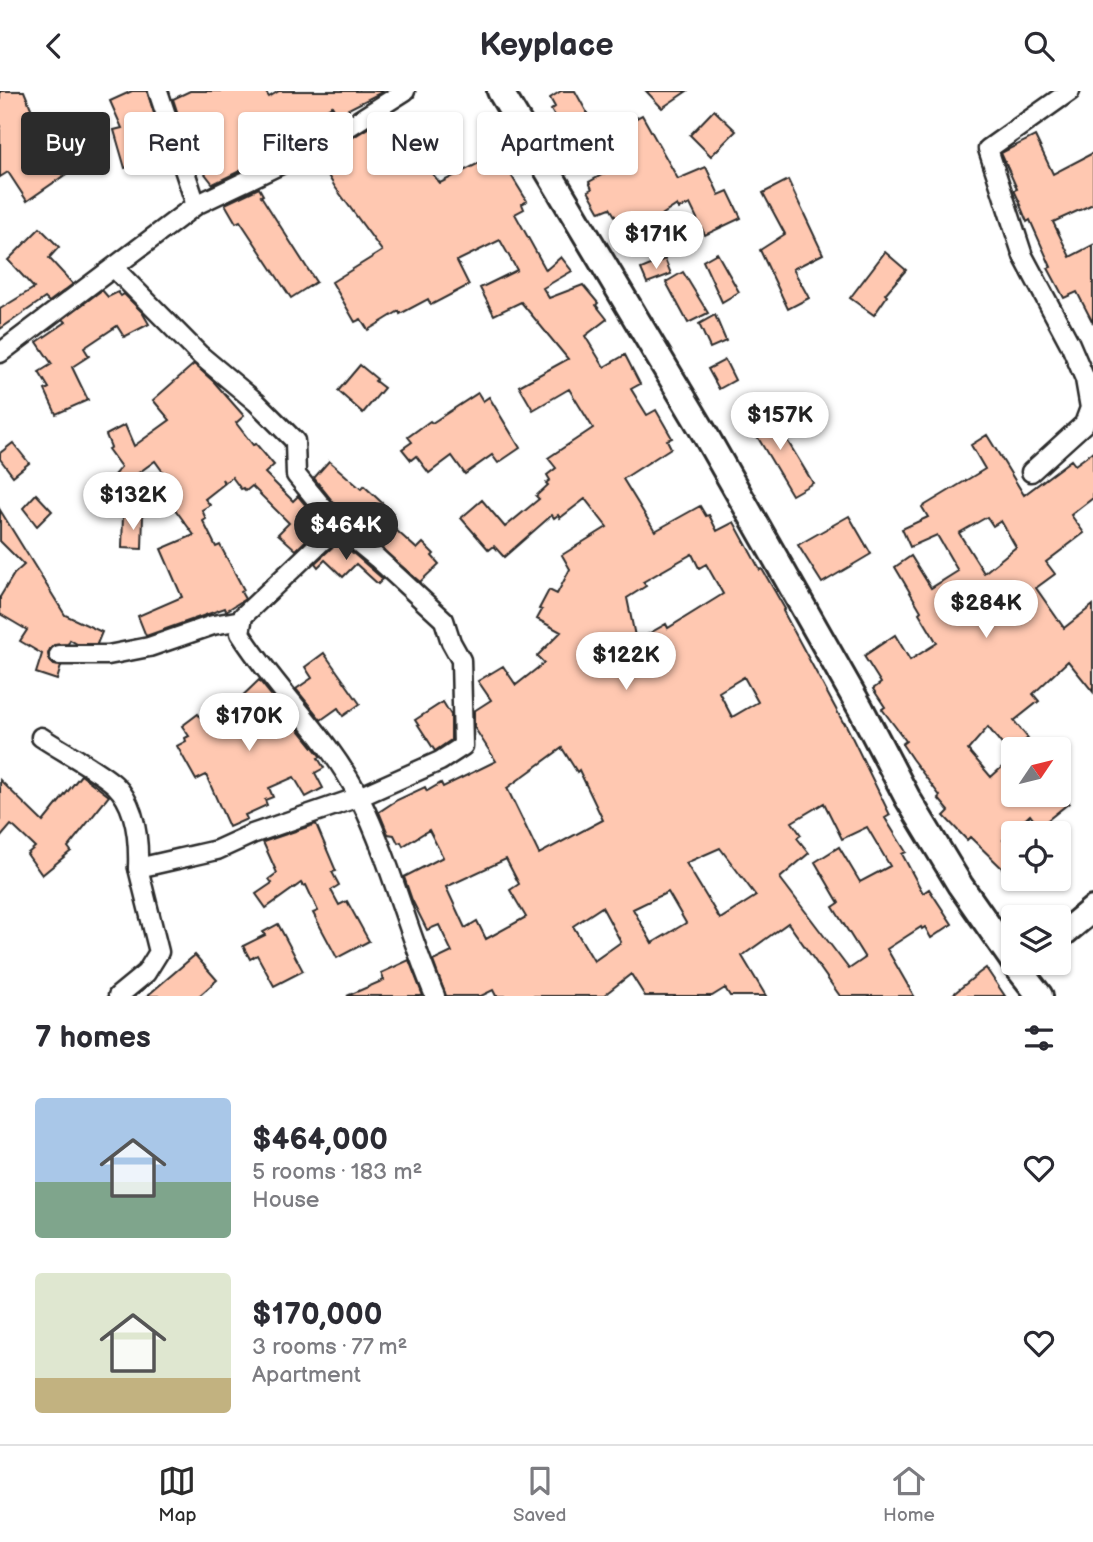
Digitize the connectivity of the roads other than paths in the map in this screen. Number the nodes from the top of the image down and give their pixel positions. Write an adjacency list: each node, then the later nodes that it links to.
1 (158, 91): 5 (street)
2 (405, 91): 5 (street)
3 (500, 91): 17 (main road)
4 (1064, 92): 8 (street)
5 (196, 205): 6 (street)
6 (114, 268): 7 (street); 9 (street)
7 (0, 353)
8 (1031, 472)
9 (338, 526): 10 (street); 13 (street)
10 (242, 620): 11 (street); 13 (street)
11 (59, 655)
12 (41, 737): 14 (street)
13 (359, 797): 14 (street); 20 (street)
14 (138, 868): 19 (street)
15 (1093, 909): 16 (main road)
16 (1071, 927)
17 (1001, 940)
18 (1026, 975): 21 (main road)
19 (118, 996)
20 (435, 996)
21 (1040, 996)

